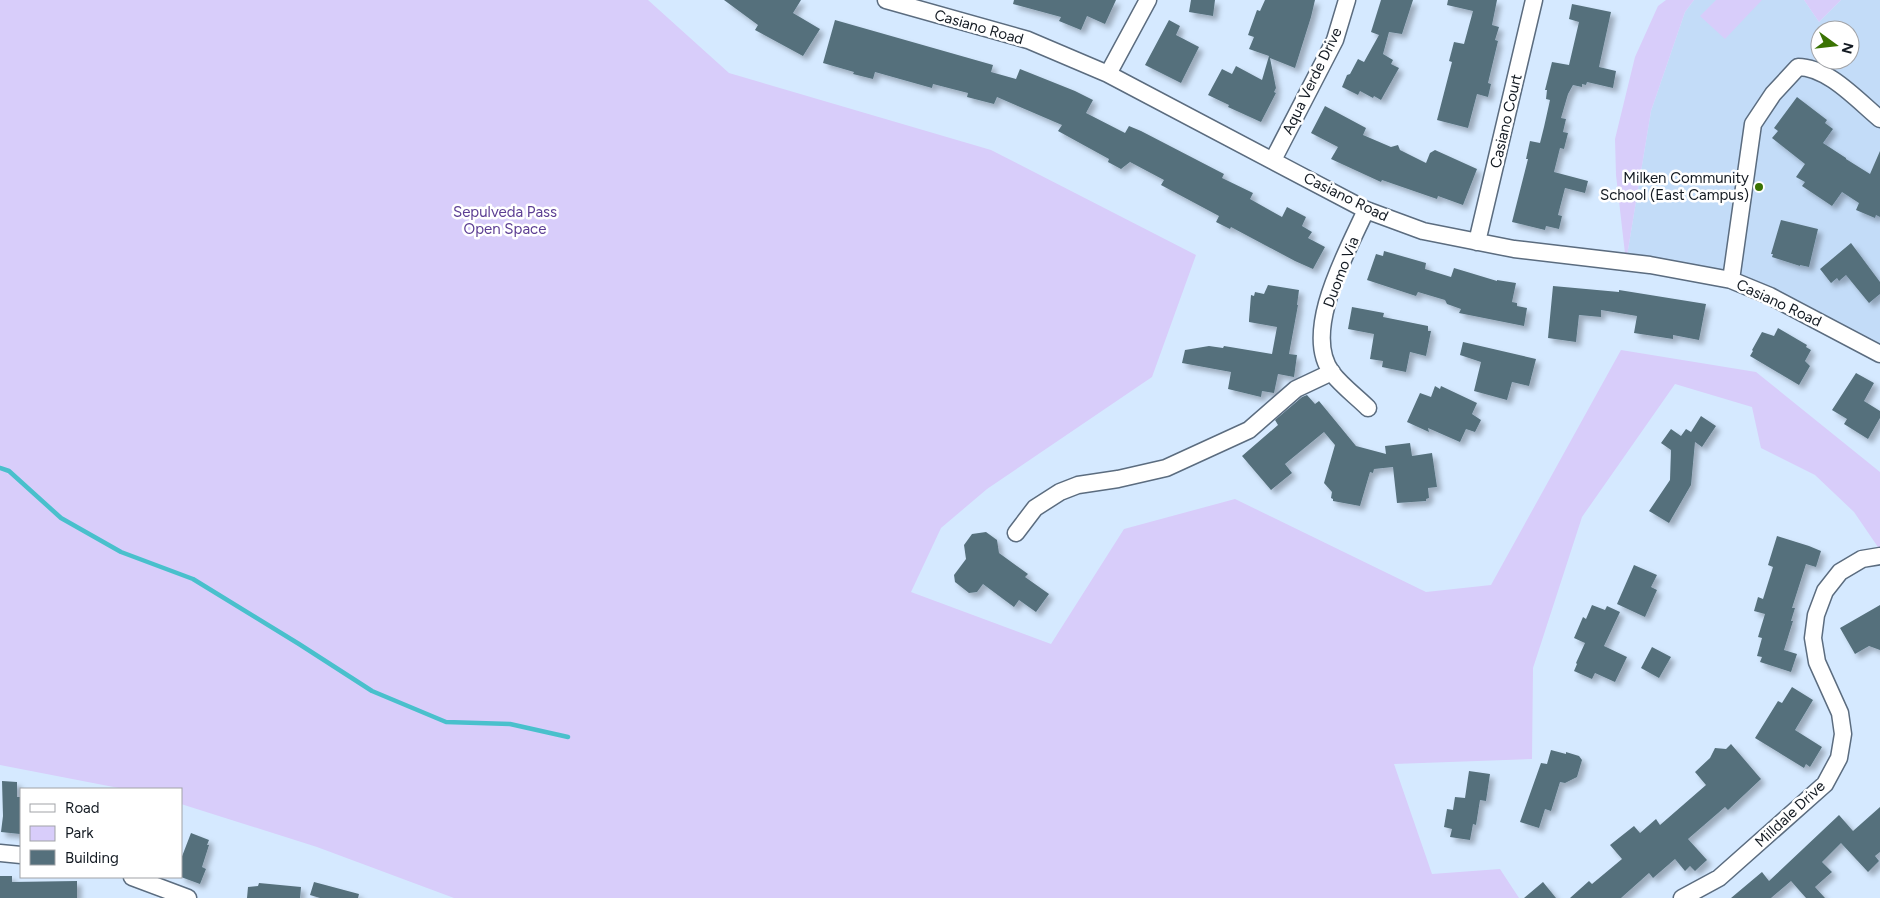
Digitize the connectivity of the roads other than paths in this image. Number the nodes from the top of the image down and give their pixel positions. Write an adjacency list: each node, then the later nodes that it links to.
1 (886, 0): 5 (street, Casiano Road)
2 (1148, 0): 5 (street)
3 (1347, 0): 7 (street, Aqua Verde Drive)
4 (1534, 0): 9 (street, Casiano Court)
5 (1108, 74): 7 (street, Casiano Road)
6 (1880, 119): 10 (street)
7 (1273, 160): 8 (street, Casiano Road)
8 (1366, 210): 9 (street, Casiano Road); 12 (street, Duomo Via)
9 (1477, 242): 10 (street, Casiano Road)
10 (1731, 280): 11 (street, Casiano Road)
11 (1880, 354)
12 (1332, 372): 13 (street, Duomo Via); 14 (street)
13 (1368, 408)
14 (1016, 533)
15 (1880, 556): 20 (street, Milldale Drive)
16 (0, 852): 17 (street)
17 (20, 854)
18 (135, 878): 19 (street)
19 (188, 898)
20 (1682, 898)

